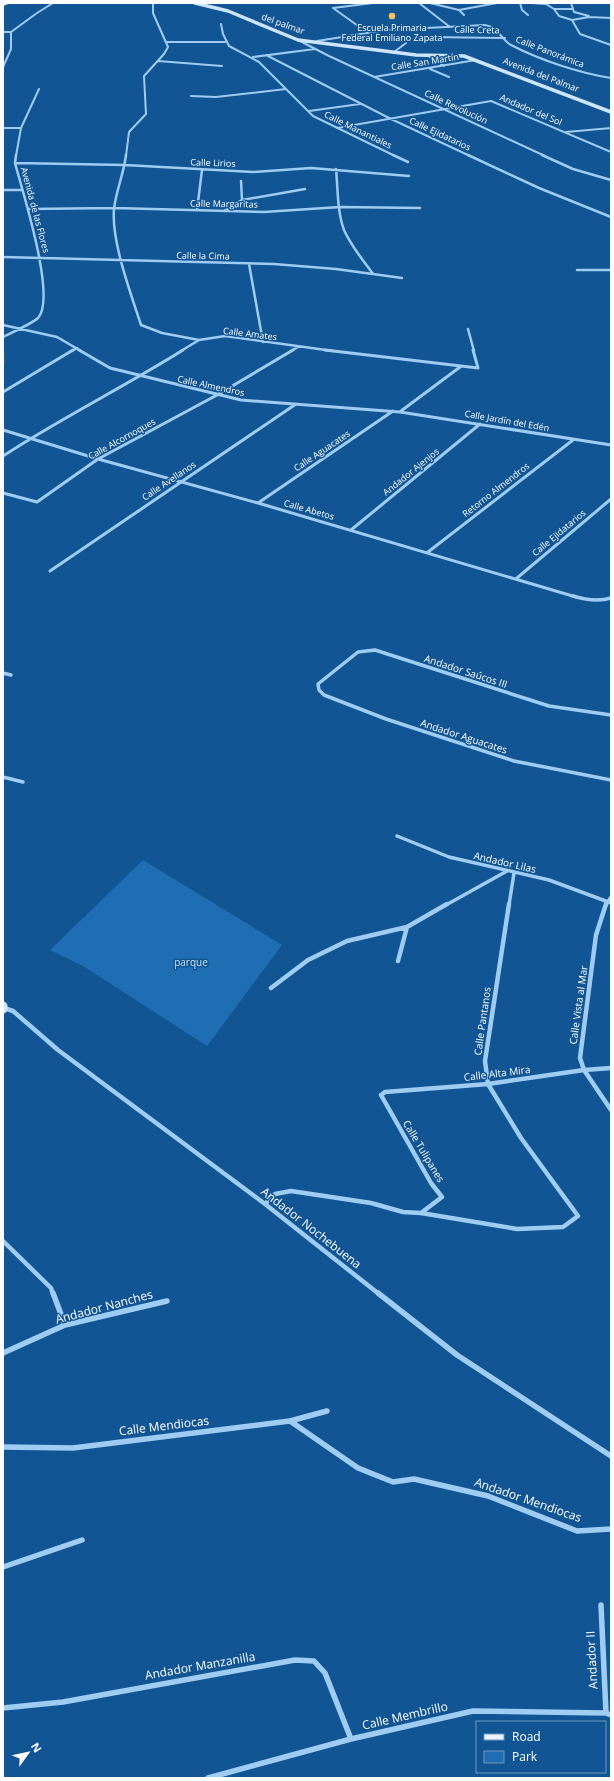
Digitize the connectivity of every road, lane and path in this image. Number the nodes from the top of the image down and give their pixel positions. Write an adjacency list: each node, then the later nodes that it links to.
1 (9, 3): 12 (main road)
2 (53, 3): 24 (street)
3 (153, 3): 32 (street)
4 (195, 3): 30 (street, del palmar)
5 (373, 3): 25 (street)
6 (419, 3): 22 (street)
7 (430, 3): 15 (street)
8 (497, 3): 15 (street)
9 (520, 3): 17 (street)
10 (531, 3): 13 (street)
11 (571, 3): 14 (street)
12 (3, 5)
13 (554, 9): 14 (street); 20 (street)
14 (573, 9): 18 (street)
15 (459, 10): 16 (street)
16 (464, 15)
17 (528, 15)
18 (589, 17): 19 (street); 20 (street)
19 (611, 18)
20 (572, 20): 35 (street)
21 (221, 24): 33 (street)
22 (450, 27): 25 (street); 29 (street, Calle Panorámica)
23 (3, 32): 24 (street)
24 (11, 32): 46 (street)
25 (368, 33): 26 (street)
26 (346, 35): 28 (street); 31 (street)
27 (426, 37): 29 (street, Calle Creta)
28 (368, 38)
29 (505, 38): 50 (street, Calle Panorámica)
30 (298, 40): 31 (street, del palmar); 36 (street, Calle Revolución)
31 (317, 41): 37 (street, del palmar)
32 (167, 42): 33 (street); 43 (street)
33 (225, 42): 41 (street)
34 (406, 43): 37 (street)
35 (611, 45)
36 (315, 49): 38 (street); 48 (street, Calle Revolución)
37 (394, 52): 39 (street, del palmar)
38 (266, 55): 41 (street); 54 (street, Calle Ejidatarios)
39 (427, 55): 40 (street, del palmar); 45 (street)
40 (464, 56): 42 (street, Avenida del Palmar)
41 (253, 57): 52 (street, Calle Manantiales)
42 (479, 60): 45 (street, Calle San Martín); 57 (street, Avenida del Palmar)
43 (158, 61): 44 (street); 67 (street)
44 (222, 66)
45 (444, 66): 47 (street, Calle San Martín)
46 (3, 67)
47 (429, 69): 48 (street, Calle San Martín); 49 (street)
48 (374, 77): 55 (street, Calle Revolución)
49 (449, 77)
50 (611, 78)
51 (39, 89): 60 (street, Avenida de las Flores)
52 (286, 89): 53 (street); 56 (street, Calle Manantiales)
53 (191, 96)
54 (360, 104): 56 (street); 58 (street, Calle Ejidatarios)
55 (443, 109): 58 (street, Andador del Sol); 63 (street, Andador del Sol); 71 (street, Calle Revolución)
56 (309, 111): 61 (street, Calle Manantiales)
57 (611, 112)
58 (391, 118): 61 (street, Andador del Sol); 83 (street, Calle Ejidatarios)
59 (3, 128): 60 (street)
60 (21, 128): 66 (street, Avenida de las Flores)
61 (337, 128): 65 (street, Calle Manantiales)
62 (611, 128): 63 (street)
63 (565, 132): 64 (street, Andador del Sol)
64 (611, 152)
65 (408, 162)
66 (15, 163): 67 (street, Calle Lirios); 75 (street, Avenida de las Flores)
67 (125, 165): 69 (street, Calle Lirios); 78 (street)
68 (336, 169): 69 (street, Calle Lirios); 70 (street, Calle Lirios); 77 (street)
69 (202, 170): 81 (street)
70 (409, 176)
71 (611, 180)
72 (241, 181): 76 (street, Calle Lirios)
73 (305, 189): 76 (street)
74 (3, 190): 75 (street)
75 (22, 190): 80 (street, Avenida de las Flores)
76 (242, 200): 82 (street)
77 (340, 207): 79 (street, Calle Margaritas); 82 (street, Calle Margaritas); 90 (street)
78 (114, 208): 80 (street, Calle Margaritas); 81 (street, Calle Margaritas); 86 (street)
79 (420, 208)
80 (28, 209): 85 (street, Avenida de las Flores)
81 (197, 210): 82 (street, Calle Margaritas)
82 (224, 211)
83 (611, 217)
84 (3, 257): 85 (street, Calle la Cima)
85 (40, 258): 86 (street, Calle la Cima); 93 (street, Avenida de las Flores)
86 (121, 260): 87 (street, Calle la Cima); 96 (street)
87 (249, 264): 90 (street, Calle la Cima); 97 (street)
88 (577, 270): 89 (street)
89 (611, 270)
90 (373, 274): 91 (street, Calle la Cima)
91 (402, 278)
92 (3, 325): 93 (street, Calle Almendros)
93 (20, 328): 95 (street, Avenida de las Flores); 99 (street, Calle Almendros)
94 (468, 329): 100 (street, Calle Amates)
95 (3, 337)
96 (199, 340): 97 (street, Calle Amates); 101 (street, Calle Amates)
97 (263, 342): 98 (street, Calle Amates)
98 (298, 347): 100 (street, Calle Amates); 103 (street, Calle Alcornoques)
99 (77, 348): 101 (street, Calle Almendros); 102 (street)
100 (460, 367): 106 (street)
101 (140, 377): 103 (street, Calle Almendros); 109 (street, Calle Amates)
102 (3, 392)
103 (217, 395): 104 (street, Calle Almendros); 113 (street, Calle Alcornoques)
104 (296, 404): 105 (street, Calle Almendros); 114 (street, Calle Avellanos)
105 (393, 411): 106 (street, Calle Almendros); 117 (street, Calle Aguacates)
106 (400, 412): 107 (street, Calle Jardín del Edén)
107 (480, 424): 110 (street, Calle Jardín del Edén); 118 (street, Andador Ajenjos)
108 (3, 430): 109 (street, Calle Abetos)
109 (32, 437): 112 (street, Calle Amates); 113 (street, Calle Abetos)
110 (573, 440): 111 (street, Calle Jardín del Edén); 119 (street, Retorno Almendros)
111 (611, 444)
112 (3, 456)
113 (98, 459): 114 (street, Calle Abetos); 115 (street, Calle Alcornoques)
114 (181, 482): 117 (street, Calle Abetos); 120 (street, Calle Avellanos)
115 (3, 493)
116 (611, 499): 121 (street, Calle Ejidatarios)
117 (258, 503): 118 (street, Calle Abetos)
118 (351, 530): 119 (street, Calle Abetos)
119 (428, 552): 121 (street, Calle Abetos)
120 (50, 571)
121 (517, 578): 122 (street, Calle Abetos)
122 (611, 598)
123 (3, 674): 124 (street)
124 (11, 675)
125 (319, 690): 126 (street, Andador Saúcos III); 128 (street, Andador Aguacates)
126 (611, 715)
127 (3, 777): 129 (street)
128 (611, 780)
129 (22, 782)
130 (397, 836): 131 (street, Andador Lilas)
131 (507, 872): 132 (street, Andador Lilas); 135 (street)
132 (514, 874): 134 (street, Andador Lilas); 141 (street, Calle Pantanos)
133 (611, 897): 134 (street, Calle Vista al Mar)
134 (609, 902): 140 (street, Calle Vista al Mar)
135 (407, 927): 136 (street); 137 (street)
136 (398, 961)
137 (272, 988)
138 (3, 1008): 144 (street, Andador Nochebuena)
139 (611, 1068): 140 (street, Calle Alta Mira)
140 (584, 1070): 141 (street, Calle Alta Mira); 143 (street, Calle Vista al Mar)
141 (488, 1084): 142 (street, Calle Alta Mira); 145 (street, Calle Pantanos)
142 (385, 1092): 145 (street, Calle Tulipanes)
143 (611, 1110)
144 (265, 1204): 145 (street); 153 (street, Andador Nochebuena)
145 (421, 1213)
146 (3, 1241): 148 (street)
147 (167, 1301): 148 (street, Andador Nanches)
148 (65, 1325): 149 (street, Andador Nanches)
149 (3, 1353)
150 (326, 1411): 151 (street, Calle Mendiocas)
151 (290, 1421): 152 (street, Calle Mendiocas); 154 (street, Andador Mendiocas)
152 (3, 1447)
153 (611, 1456)
154 (611, 1529)
155 (82, 1540): 156 (street)
156 (3, 1567)
157 (601, 1605): 159 (street, Andador II)
158 (3, 1708): 160 (street, Andador Manzanilla)
159 (608, 1714): 160 (street, Calle Membrillo)
160 (351, 1739): 161 (street, Calle Membrillo)
161 (208, 1778)

